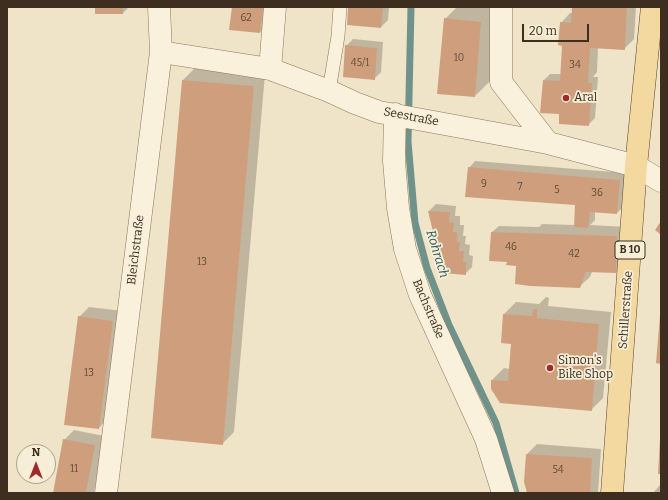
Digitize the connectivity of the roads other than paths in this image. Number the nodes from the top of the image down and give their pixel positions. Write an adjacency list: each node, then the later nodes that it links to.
1 (159, 7): 6 (street, Bleichstraße)
2 (275, 7): 7 (street)
3 (340, 7): 8 (lane)
4 (500, 7): 10 (street)
5 (652, 7): 11 (main road, Schillerstraße / B 10)
6 (161, 52): 7 (street, Seestraße); 13 (street, Bleichstraße)
7 (270, 69): 8 (street, Seestraße)
8 (329, 91): 9 (street, Seestraße)
9 (398, 115): 10 (street, Seestraße); 14 (street, Bachstraße)
10 (548, 143): 11 (street, Seestraße)
11 (636, 166): 12 (street, Seestraße); 15 (main road, Schillerstraße / B 10)
12 (661, 181)
13 (106, 493)
14 (504, 493)
15 (612, 493)

